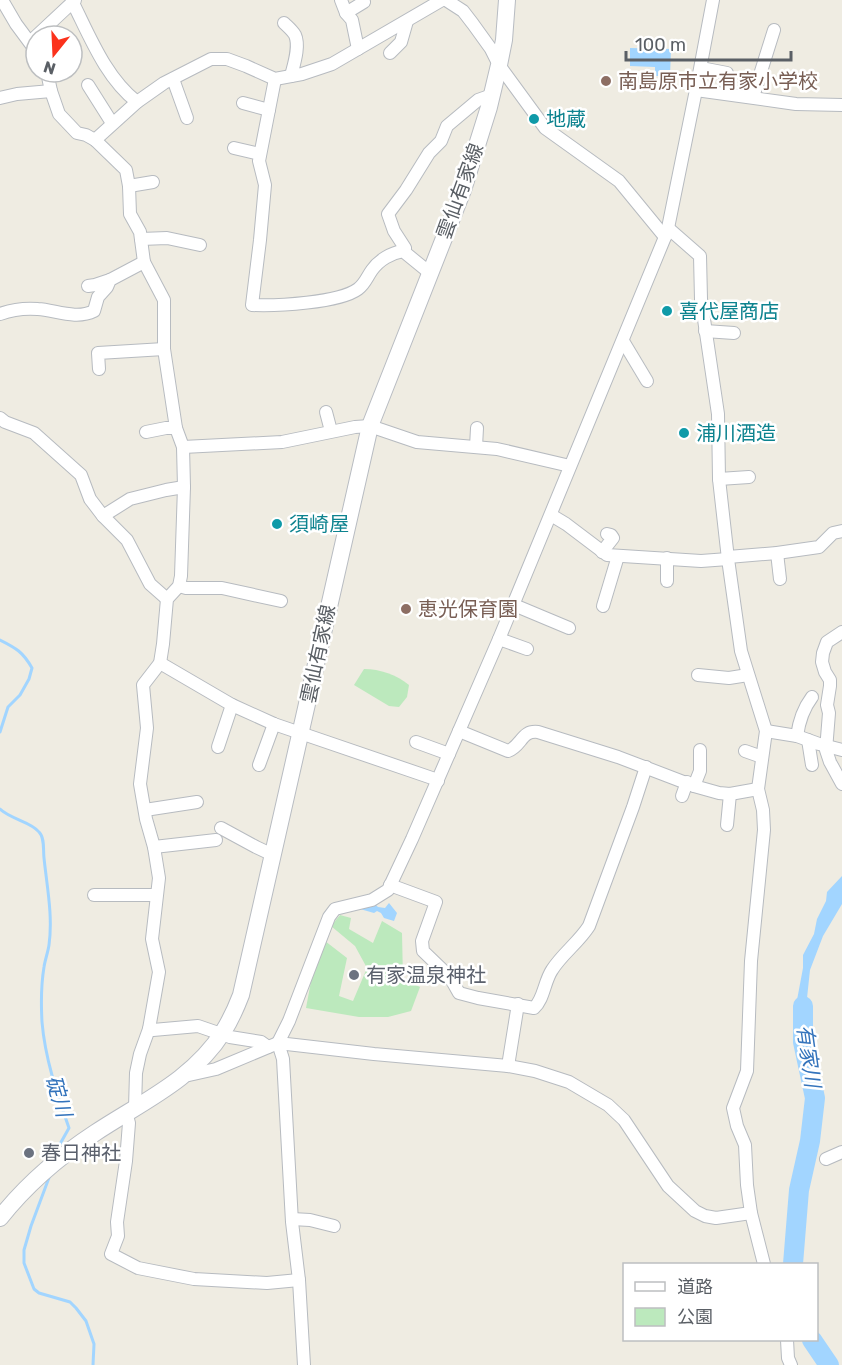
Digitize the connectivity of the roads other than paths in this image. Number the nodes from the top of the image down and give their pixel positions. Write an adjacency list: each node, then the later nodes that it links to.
1 (2, 0): 13 (street)
2 (341, 0): 8 (street)
3 (444, 0): 9 (street); 16 (street)
4 (507, 0): 16 (main road, 雲仙有家線)
5 (713, 0): 17 (street)
6 (74, 1): 11 (street); 29 (street)
7 (364, 3): 8 (street)
8 (346, 13): 14 (street)
9 (407, 21): 14 (street); 15 (street)
10 (284, 23): 19 (street)
11 (53, 24)
12 (774, 30): 27 (street)
13 (24, 34)
14 (358, 49): 19 (street)
15 (390, 53)
16 (499, 66): 26 (main road, 雲仙有家線); 40 (street)
17 (701, 68): 18 (street); 24 (street)
18 (727, 73)
19 (291, 76): 21 (street)
20 (173, 79): 21 (street); 29 (street); 33 (street)
21 (275, 79): 32 (street)
22 (50, 84): 25 (street)
23 (88, 85): 34 (street)
24 (696, 90): 27 (street); 40 (street)
25 (51, 91): 28 (street); 35 (street)
26 (492, 95): 43 (street); 45 (main road, 雲仙有家線)
27 (753, 97): 31 (street)
28 (0, 98)
29 (137, 102): 34 (street)
30 (243, 103): 32 (street)
31 (842, 105)
32 (269, 110): 37 (street)
33 (187, 118)
34 (112, 123): 35 (street)
35 (95, 140): 39 (street)
36 (234, 148): 37 (street)
37 (260, 154): 43 (street)
38 (153, 182): 39 (street)
39 (129, 186): 41 (street)
40 (666, 232): 49 (street); 51 (street)
41 (141, 239): 42 (street); 44 (street)
42 (200, 246)
43 (403, 251): 45 (street)
44 (144, 262): 46 (street); 52 (street)
45 (430, 273): 57 (main road, 雲仙有家線)
46 (110, 280): 47 (street); 48 (street)
47 (88, 285)
48 (0, 314)
49 (705, 331): 50 (street); 66 (street)
50 (734, 333)
51 (623, 341): 54 (street); 64 (street)
52 (164, 350): 53 (street); 58 (street)
53 (99, 369)
54 (647, 381)
55 (326, 412): 61 (street)
56 (0, 418): 69 (street)
57 (370, 426): 61 (street); 63 (street); 98 (main road, 雲仙有家線)
58 (176, 428): 60 (street); 62 (street)
59 (477, 428): 63 (street)
60 (146, 432)
61 (331, 432): 62 (street)
62 (183, 447): 67 (street)
63 (476, 447): 64 (street)
64 (570, 466): 68 (street)
65 (749, 477): 66 (street)
66 (719, 479): 76 (street)
67 (184, 487): 69 (street); 79 (street)
68 (551, 515): 72 (street); 82 (street)
69 (103, 516): 80 (street)
70 (842, 531): 73 (street)
71 (607, 534): 72 (street)
72 (602, 552): 74 (street)
73 (777, 553): 76 (street); 77 (street)
74 (618, 556): 75 (street); 83 (street)
75 (667, 558): 76 (street); 78 (street)
76 (728, 558): 90 (street)
77 (780, 579)
78 (667, 581)
79 (179, 586): 80 (street); 81 (street)
80 (167, 599): 88 (street)
81 (281, 601)
82 (514, 604): 84 (street); 86 (street)
83 (603, 606)
84 (569, 628)
85 (842, 632): 101 (street)
86 (499, 639): 87 (street); 96 (street)
87 (527, 649)
88 (160, 663): 93 (street); 118 (street)
89 (698, 675): 90 (street)
90 (748, 675): 91 (street)
91 (753, 690): 94 (street); 97 (street)
92 (812, 697): 99 (street)
93 (232, 705): 95 (street); 102 (street)
94 (751, 711)
95 (274, 724): 98 (street); 108 (street)
96 (459, 731): 106 (street); 110 (street)
97 (766, 731): 99 (street); 107 (street)
98 (301, 733): 111 (street); 121 (main road, 雲仙有家線)
99 (802, 738): 101 (street); 109 (street)
100 (416, 742): 106 (street)
101 (826, 746): 104 (street); 113 (street)
102 (218, 747)
103 (700, 750): 112 (street)
104 (842, 750)
105 (745, 751): 107 (street)
106 (449, 754): 111 (street)
107 (762, 757): 114 (street)
108 (259, 765)
109 (812, 765)
110 (646, 766): 112 (street); 125 (street)
111 (438, 781): 122 (street)
112 (690, 784): 115 (street); 116 (street)
113 (842, 784)
114 (758, 789): 115 (street); 134 (street)
115 (730, 794): 119 (street)
116 (682, 796)
117 (197, 802): 118 (street)
118 (145, 810): 120 (street)
119 (727, 825)
120 (154, 847): 121 (street); 124 (street)
121 (273, 855): 127 (main road, 雲仙有家線)
122 (390, 885): 125 (street); 128 (street)
123 (94, 895): 124 (street)
124 (156, 895): 126 (street)
125 (518, 1004): 129 (street)
126 (149, 1029): 127 (street); 131 (street)
127 (222, 1034): 128 (street); 130 (main road, 雲仙有家線)
128 (273, 1045): 129 (street); 130 (street); 136 (street)
129 (508, 1065): 134 (street)
130 (186, 1074): 131 (main road, 雲仙有家線)
131 (131, 1110): 135 (main road, 雲仙有家線); 139 (street)
132 (842, 1152): 133 (street)
133 (826, 1160)
134 (752, 1212): 138 (street)
135 (0, 1218)
136 (292, 1219): 137 (street); 139 (street)
137 (334, 1226)
138 (764, 1263)
139 (299, 1280): 141 (street)
140 (787, 1341): 142 (street)
141 (304, 1365)
142 (791, 1365)

